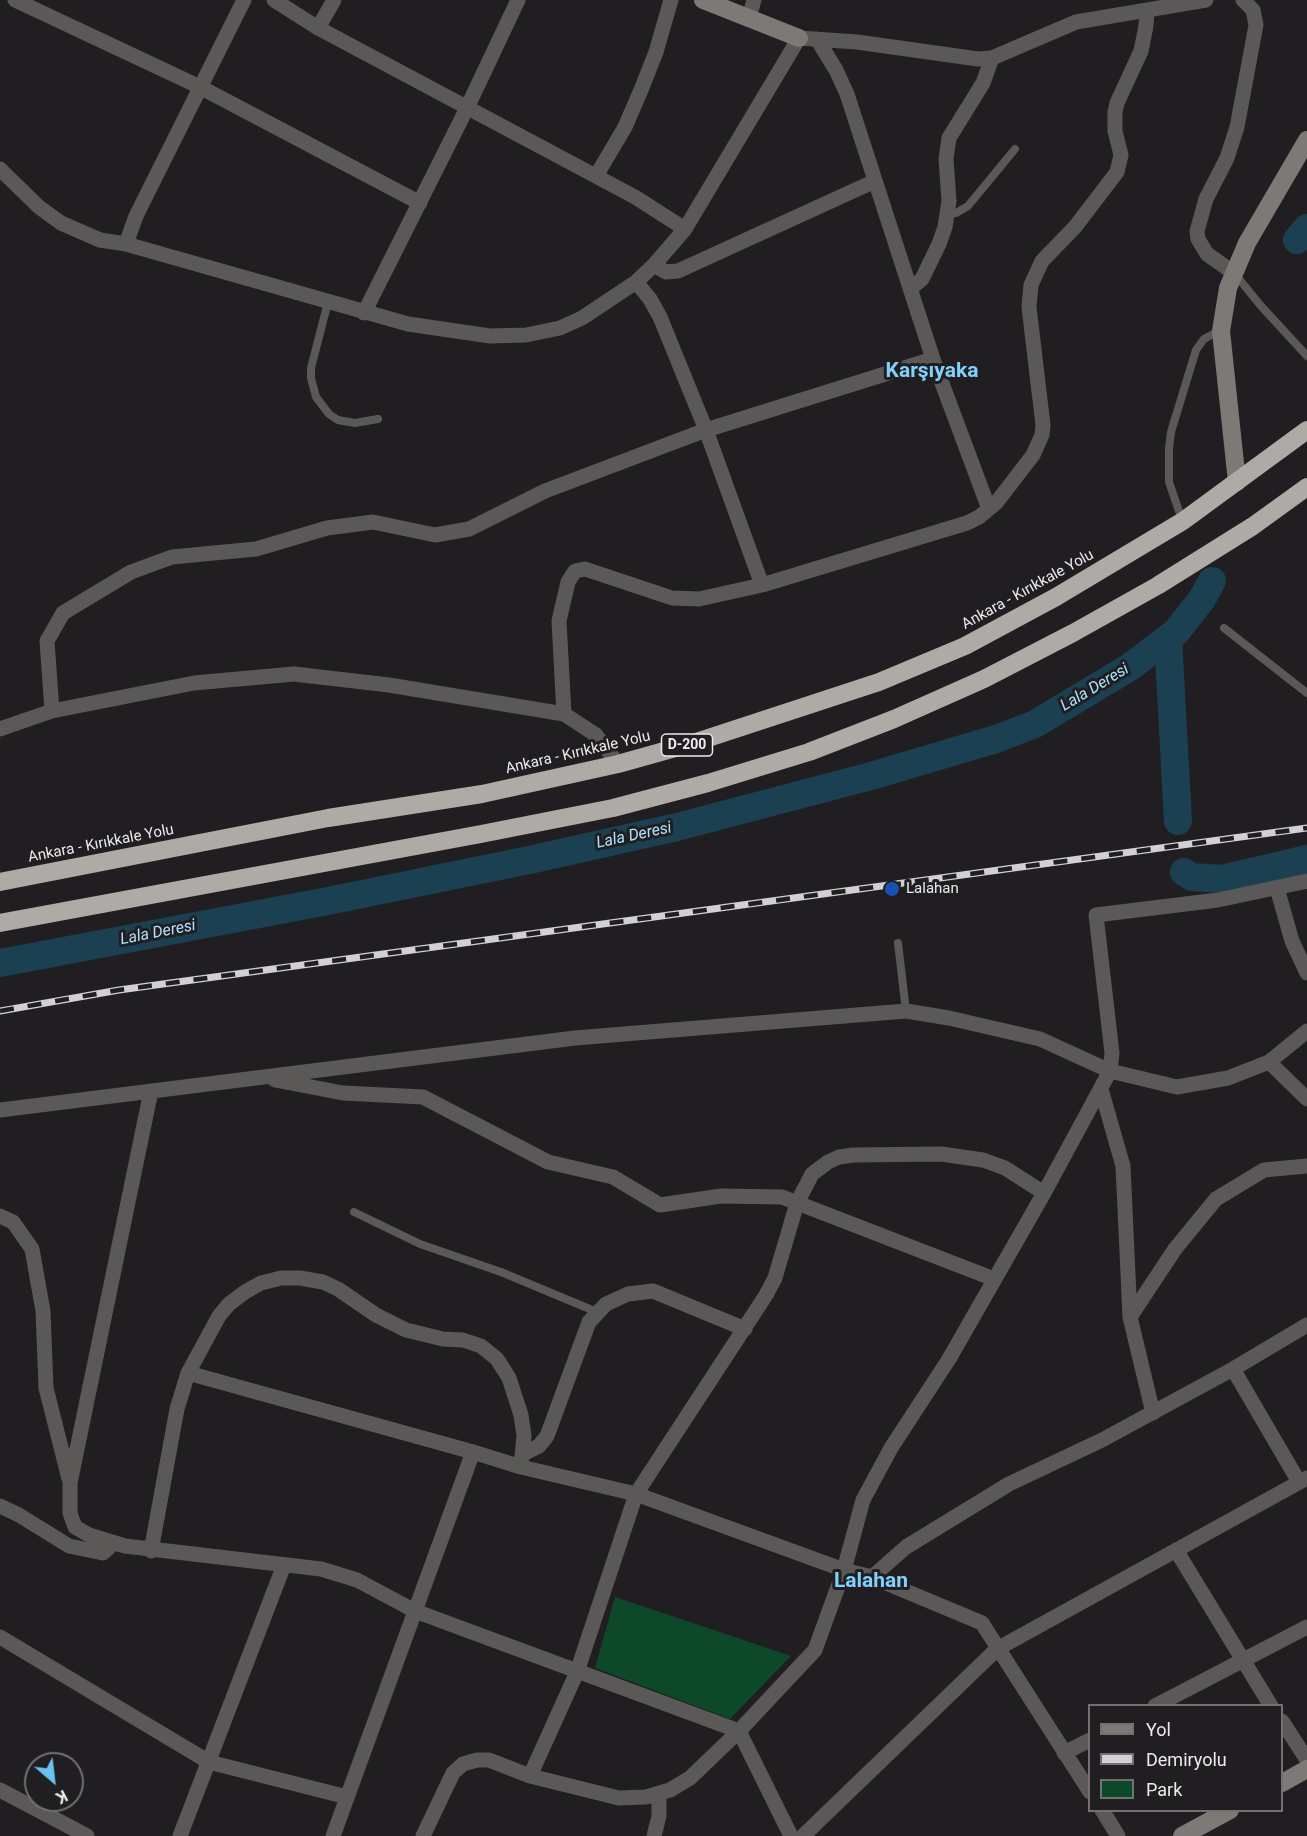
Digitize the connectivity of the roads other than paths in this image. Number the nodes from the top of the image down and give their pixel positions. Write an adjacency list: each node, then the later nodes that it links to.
1 (15, 0): 11 (street)
2 (244, 0): 17 (street)
3 (274, 0): 14 (street)
4 (334, 0): 14 (street)
5 (518, 0): 18 (street)
6 (671, 0): 22 (street)
7 (703, 0): 13 (street)
8 (754, 0): 13 (street)
9 (1206, 0): 12 (street)
10 (1243, 0): 29 (street)
11 (32, 3): 17 (street)
12 (1147, 11): 16 (street); 42 (street)
13 (749, 18): 15 (street)
14 (318, 28): 18 (street)
15 (808, 39): 16 (street); 23 (street); 26 (street)
16 (992, 58): 25 (street)
17 (200, 87): 24 (street); 27 (street)
18 (467, 108): 22 (street); 24 (street)
19 (1307, 140): 29 (street)
20 (1015, 148): 25 (lane)
21 (0, 168): 27 (street)
22 (596, 177): 26 (street)
23 (875, 181): 28 (street); 31 (street)
24 (420, 203): 33 (street)
25 (948, 214): 31 (street)
26 (685, 229): 28 (street)
27 (126, 244): 32 (street)
28 (654, 265): 30 (street)
29 (1234, 273): 34 (street); 35 (lane)
30 (636, 282): 33 (street); 38 (street)
31 (910, 289): 36 (street)
32 (328, 302): 33 (street); 37 (lane)
33 (364, 313)
34 (1221, 331): 40 (street); 43 (lane)
35 (1307, 356)
36 (933, 359): 38 (street); 42 (street)
37 (378, 419)
38 (706, 430): 44 (street); 47 (street)
39 (1307, 430): 40 (highway, Ankara - Kırıkkale Yolu / D-200)
40 (1237, 482): 43 (highway, Ankara - Kırıkkale Yolu / D-200)
41 (1307, 487): 54 (highway)
42 (989, 509): 44 (street)
43 (1183, 521): 50 (highway, Ankara - Kırıkkale Yolu / D-200)
44 (762, 585): 48 (street)
45 (1224, 628): 46 (lane)
46 (1307, 693)
47 (52, 711): 48 (street); 49 (street)
48 (564, 714): 50 (street)
49 (0, 729)
50 (618, 764): 52 (highway, Ankara - Kırıkkale Yolu / D-200)
51 (1307, 881): 53 (street)
52 (0, 882)
53 (1277, 888): 56 (street); 60 (street)
54 (0, 924)
55 (898, 943): 57 (lane)
56 (1307, 974)
57 (906, 1011): 60 (street); 61 (street)
58 (1307, 1031): 59 (street)
59 (1269, 1062): 60 (street); 64 (street)
60 (1110, 1071): 62 (street)
61 (260, 1077): 63 (street); 68 (street)
62 (1101, 1089): 67 (street); 73 (street)
63 (151, 1091): 65 (street); 82 (street)
64 (1307, 1099)
65 (0, 1110)
66 (1307, 1166): 73 (street)
67 (1044, 1193): 68 (street); 71 (street)
68 (797, 1203): 71 (street); 75 (street)
69 (354, 1212): 72 (lane)
70 (0, 1216): 82 (street)
71 (994, 1279): 89 (street)
72 (597, 1312): 75 (street); 80 (street)
73 (1130, 1317): 78 (street)
74 (1307, 1324): 76 (street)
75 (745, 1329): 83 (street)
76 (1233, 1369): 78 (street); 81 (street)
77 (188, 1373): 79 (street); 80 (street); 87 (street)
78 (1153, 1413): 90 (street)
79 (473, 1452): 80 (street); 91 (street)
80 (522, 1461): 83 (street)
81 (1303, 1480): 86 (street)
82 (70, 1482): 85 (street)
83 (636, 1494): 89 (street); 96 (street)
84 (0, 1506): 85 (street)
85 (114, 1543): 87 (street)
86 (1176, 1550): 94 (street); 95 (street)
87 (150, 1551): 88 (street)
88 (284, 1565): 91 (street); 104 (street)
89 (844, 1570): 90 (street); 100 (street)
90 (872, 1577): 94 (street)
91 (415, 1611): 96 (street); 111 (street)
92 (1307, 1627): 95 (street)
93 (0, 1637): 104 (street)
94 (997, 1649): 102 (street); 120 (street)
95 (1242, 1660): 97 (street); 98 (street)
96 (577, 1672): 100 (street); 106 (street)
97 (1159, 1704)
98 (1271, 1704)
99 (1283, 1724): 103 (street)
100 (739, 1731): 110 (street); 119 (street)
101 (1088, 1740): 102 (street)
102 (1064, 1752): 109 (street)
103 (1307, 1761)
104 (209, 1762): 111 (street); 115 (street)
105 (1307, 1769): 107 (street)
106 (530, 1776): 110 (street); 117 (street)
107 (1283, 1782)
108 (0, 1790): 114 (street)
109 (1088, 1790)
110 (659, 1794): 118 (street)
111 (347, 1797): 116 (street)
112 (1103, 1812): 121 (street)
113 (1226, 1812): 122 (street)
114 (87, 1836)
115 (180, 1836)
116 (333, 1836)
117 (423, 1836)
118 (654, 1836)
119 (791, 1836)
120 (803, 1836)
121 (1118, 1836)
122 (1182, 1836)

